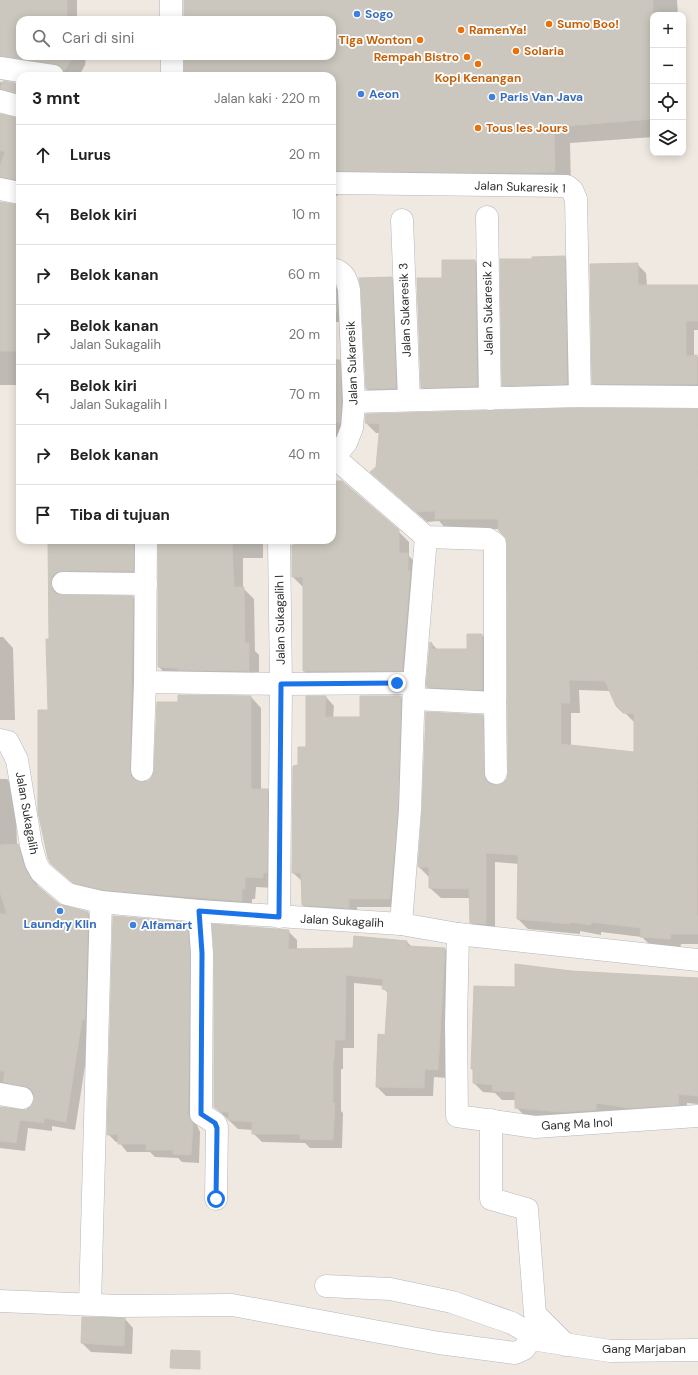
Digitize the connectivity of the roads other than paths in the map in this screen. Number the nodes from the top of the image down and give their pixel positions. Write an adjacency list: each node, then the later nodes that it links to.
1 (171, 0): 2 (street)
2 (171, 16)
3 (172, 60): 6 (street)
4 (0, 68): 5 (street)
5 (26, 72)
6 (172, 72)
7 (336, 183): 13 (street, Jalan Sukaresik 1)
8 (0, 189): 9 (street)
9 (16, 192)
10 (487, 217): 16 (street, Jalan Sukaresik 2)
11 (402, 220): 15 (street, Jalan Sukaresik 3)
12 (336, 270): 17 (street, Jalan Sukaresik)
13 (580, 396): 14 (street); 16 (street)
14 (698, 397)
15 (409, 399): 16 (street); 17 (street)
16 (490, 399)
17 (354, 402): 18 (street, Jalan Sukaresik)
18 (336, 455)
19 (336, 462): 20 (street)
20 (426, 537): 27 (street); 28 (street)
21 (146, 544): 24 (street)
22 (279, 544): 26 (street, Jalan Sukagalih I)
23 (63, 583): 24 (street)
24 (146, 584): 25 (street)
25 (145, 682): 26 (street); 30 (street)
26 (281, 684): 27 (street); 34 (street, Jalan Sukagalih I)
27 (414, 691): 28 (street); 35 (street)
28 (495, 703): 31 (street)
29 (0, 740): 32 (street, Jalan Sukagalih)
30 (142, 770)
31 (496, 773)
32 (101, 902): 33 (street, Jalan Sukagalih); 45 (street)
33 (199, 911): 34 (street, Jalan Sukagalih); 42 (street)
34 (279, 917): 35 (street, Jalan Sukagalih)
35 (401, 924): 36 (street, Jalan Sukagalih)
36 (458, 934): 37 (street, Jalan Sukagalih); 41 (street, Gang Ma Inol)
37 (698, 960)
38 (0, 1094): 39 (street)
39 (22, 1098)
40 (698, 1116): 41 (street, Gang Ma Inol)
41 (491, 1120): 47 (street)
42 (216, 1199)
43 (326, 1286): 46 (street)
44 (0, 1301): 45 (street)
45 (90, 1304): 46 (street)
46 (531, 1339): 47 (street, Gang Marjaban)
47 (566, 1344): 48 (street, Gang Marjaban)
48 (698, 1350)

